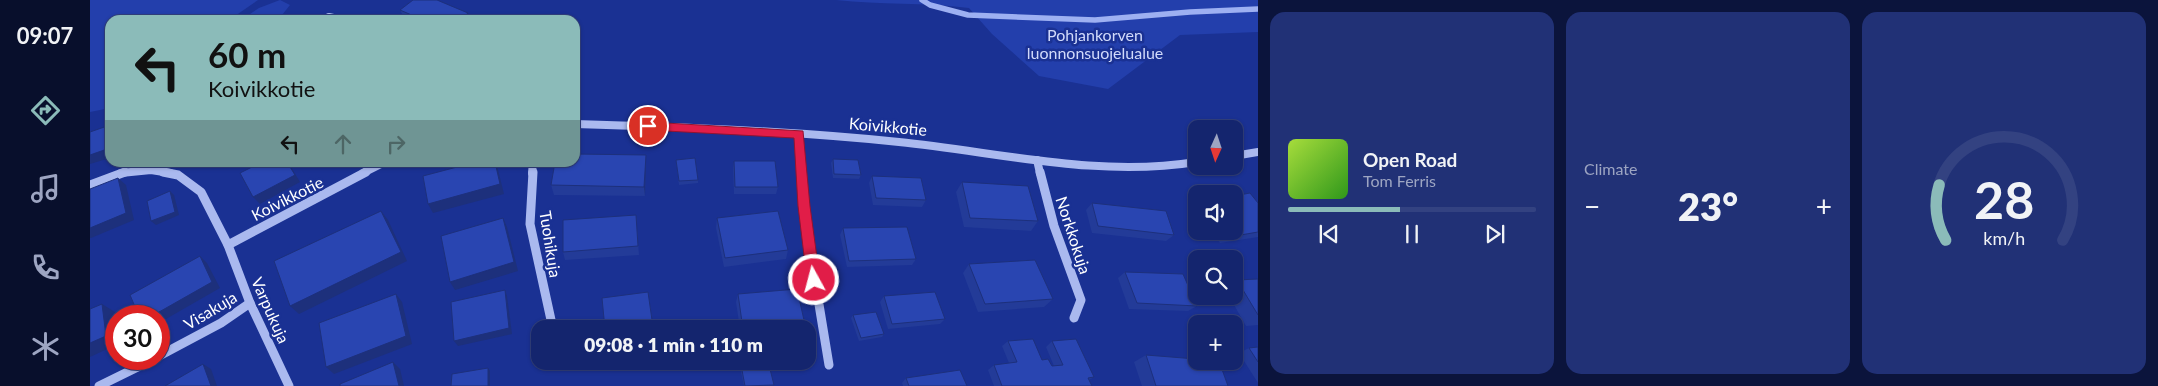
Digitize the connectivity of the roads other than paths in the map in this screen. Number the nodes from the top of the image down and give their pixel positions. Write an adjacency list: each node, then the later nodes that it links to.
1 (580, 124): 2 (street, Koivikkotie)
2 (800, 134): 5 (street, Koivikkotie); 15 (street)
3 (1258, 152): 4 (street)
4 (1243, 154)
5 (1037, 160): 6 (street, Koivikkotie); 12 (street, Norkkokuja)
6 (1188, 163)
7 (376, 167): 10 (street, Koivikkotie)
8 (533, 167): 13 (street, Tuohikuja)
9 (90, 185): 10 (street, Varpukuja)
10 (228, 245): 11 (street, Varpukuja)
11 (250, 303): 14 (street, Visakuja); 18 (street, Varpukuja)
12 (1074, 318)
13 (551, 320)
14 (170, 350)
15 (830, 366)
16 (132, 370): 17 (street)
17 (99, 386)
18 (289, 386)

